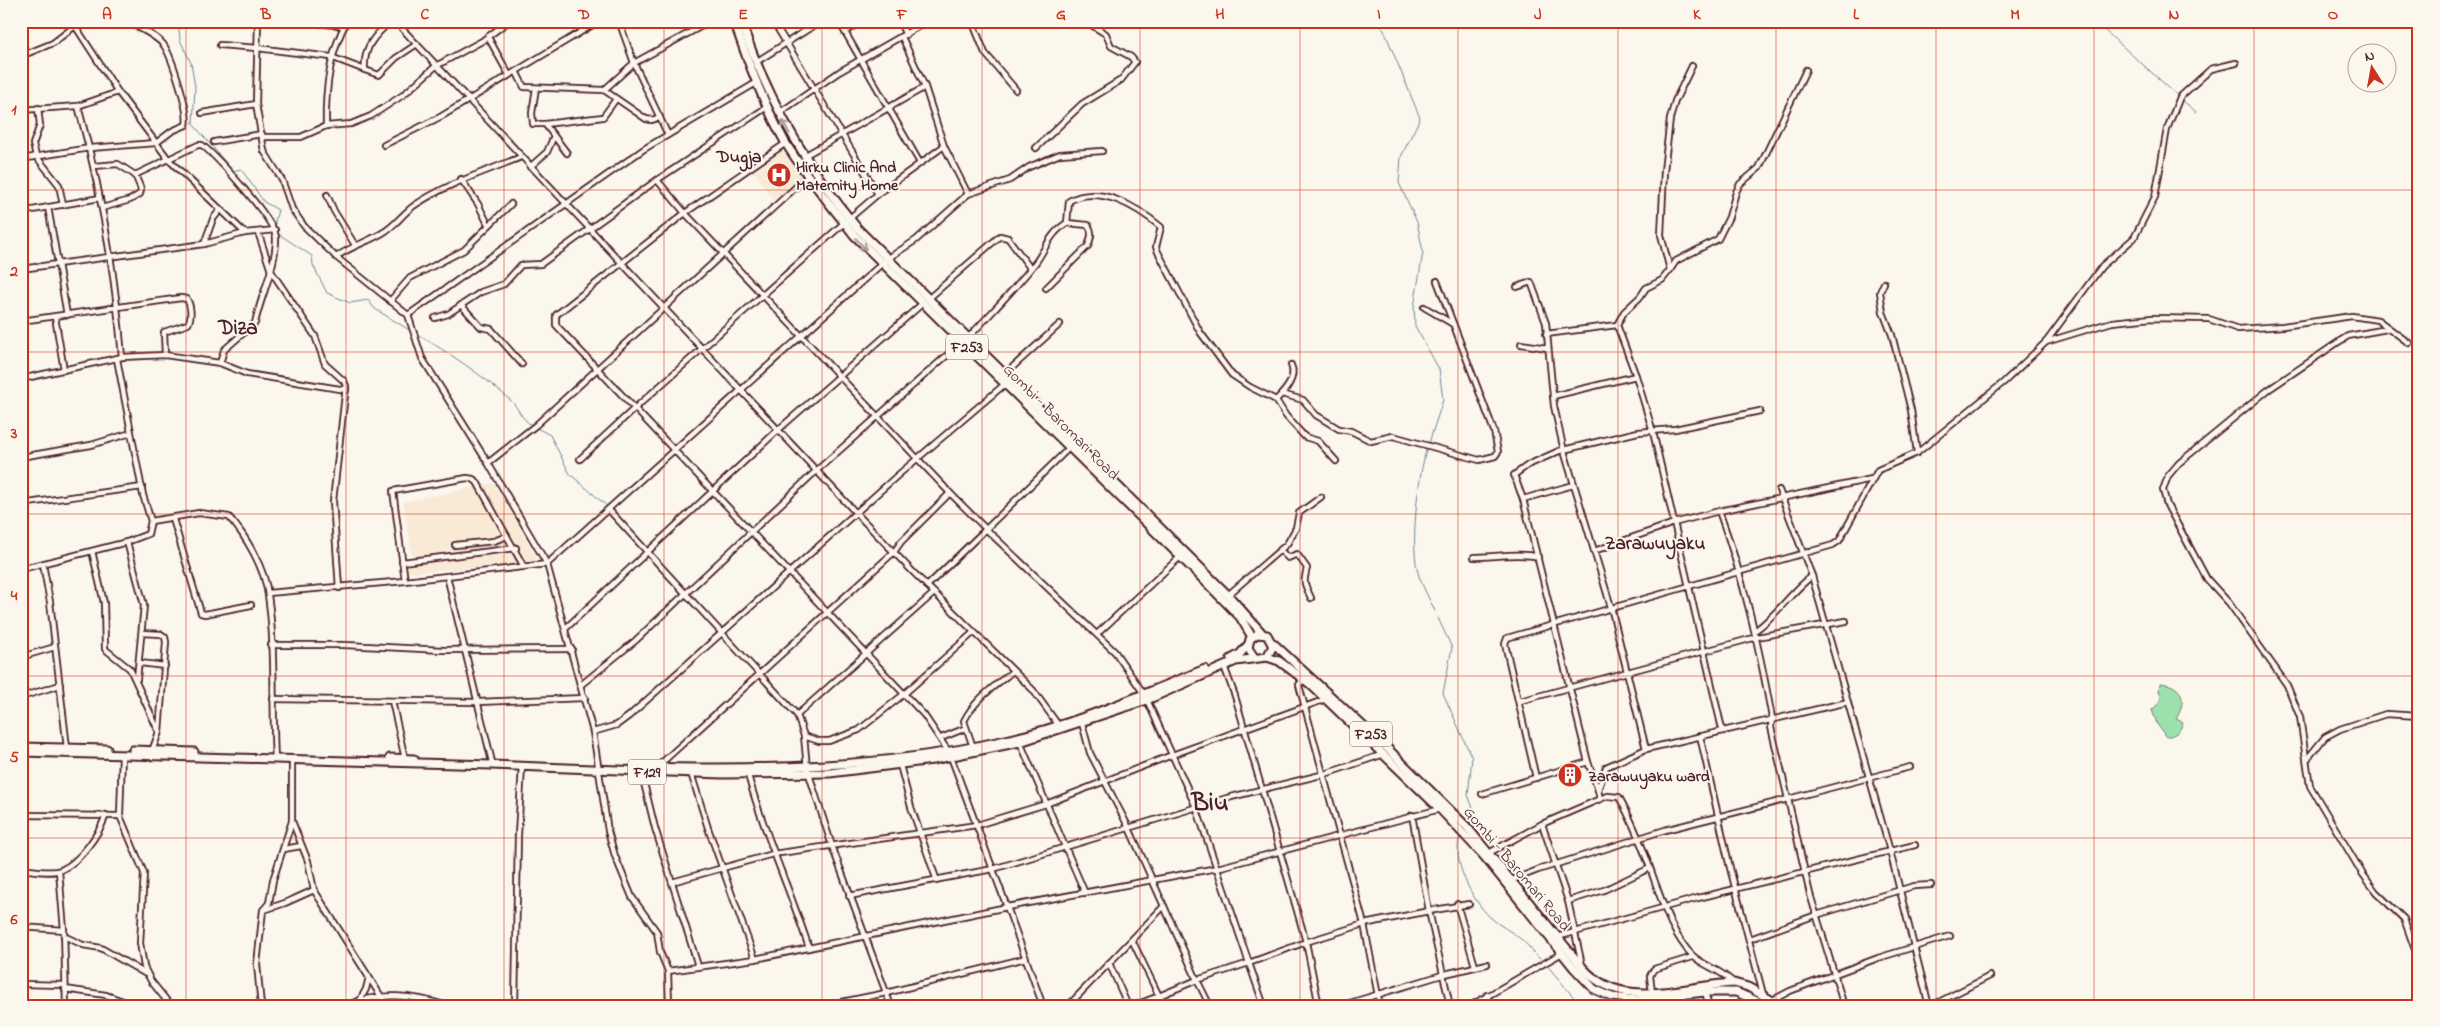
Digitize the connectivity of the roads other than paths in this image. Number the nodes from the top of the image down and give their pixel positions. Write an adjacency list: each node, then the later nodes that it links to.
1 (127, 21): 66 (street)
2 (258, 21): 28 (street)
3 (299, 21): 21 (street)
4 (347, 21): 21 (street)
5 (509, 21): 24 (street)
6 (599, 21): 39 (street)
7 (619, 21): 32 (street)
8 (712, 21): 32 (street)
9 (734, 21): 41 (main road, Gombi - Baromari Road / F253)
10 (741, 21): 33 (main road, Gombi - Baromari Road / F253)
11 (774, 21): 26 (street)
12 (821, 21): 26 (street)
13 (838, 21): 22 (street)
14 (899, 21): 23 (street)
15 (928, 21): 23 (street)
16 (972, 21): 46 (street)
17 (1086, 21): 71 (street)
18 (396, 22): 25 (street); 37 (street)
19 (74, 24): 29 (street); 47 (street)
20 (856, 25): 22 (street)
21 (344, 26): 30 (street)
22 (845, 32): 31 (street)
23 (904, 36): 31 (street); 42 (street)
24 (488, 37): 35 (street); 40 (street)
25 (417, 44): 35 (street); 37 (street)
26 (787, 44): 33 (street); 44 (street)
27 (220, 46): 28 (street)
28 (257, 48): 30 (street); 50 (street)
29 (21, 56)
30 (331, 57): 37 (street); 60 (street)
31 (862, 59): 44 (street); 53 (street)
32 (634, 63): 45 (street); 58 (street)
33 (755, 63): 56 (main road, Gombi - Baromari Road / F253)
34 (2236, 63): 140 (street)
35 (436, 66): 49 (street); 60 (street)
36 (1692, 66): 115 (street)
37 (365, 70)
38 (1806, 70): 115 (street)
39 (516, 71): 40 (street); 43 (street)
40 (509, 75): 49 (street)
41 (756, 83): 52 (main road, Gombi - Baromari Road / F253); 61 (street)
42 (925, 87): 53 (street); 69 (street)
43 (536, 88): 45 (street); 59 (street)
44 (813, 88): 56 (street); 63 (street)
45 (604, 90): 48 (street)
46 (1016, 90)
47 (118, 92): 51 (street); 66 (street)
48 (616, 99): 58 (street); 59 (street)
49 (468, 100): 68 (street); 75 (street)
50 (256, 104): 57 (street); 62 (street)
51 (78, 106): 54 (street); 70 (street)
52 (767, 107): 67 (main road, Gombi - Baromari Road / F253); 85 (street)
53 (888, 107): 63 (street); 79 (street)
54 (38, 108): 55 (street); 74 (street)
55 (21, 110)
56 (779, 112): 76 (main road, Gombi - Baromari Road / F253, one-way to 56)
57 (202, 113)
58 (660, 117): 61 (street)
59 (545, 124): 64 (street)
60 (326, 126): 62 (street)
61 (668, 134): 91 (street)
62 (262, 135): 65 (street); 109 (street)
63 (841, 135): 76 (street); 86 (street)
64 (554, 136): 73 (street); 81 (street)
65 (214, 142)
66 (156, 143): 70 (street); 78 (street)
67 (786, 143): 83 (main road, Gombi - Baromari Road / F253); 97 (street)
68 (384, 145)
69 (944, 146): 79 (street); 87 (street)
70 (90, 148): 74 (street); 80 (street)
71 (1036, 148)
72 (1102, 151): 87 (street)
73 (567, 153)
74 (36, 156): 77 (street); 92 (street)
75 (521, 157): 81 (street); 84 (street)
76 (803, 157): 98 (main road, Gombi - Baromari Road / F253)
77 (21, 159)
78 (169, 160): 82 (street); 95 (street); 102 (street)
79 (920, 162): 86 (street)
80 (94, 166): 82 (street); 89 (street)
81 (530, 167): 91 (street)
82 (135, 175): 94 (street)
83 (808, 176): 98 (main road, Gombi - Baromari Road / F253); 107 (street)
84 (461, 179): 100 (street); 106 (street)
85 (657, 180): 97 (street); 101 (street)
86 (878, 194): 98 (street)
87 (968, 194): 110 (street)
88 (327, 195): 106 (street)
89 (100, 198): 92 (street); 94 (street)
90 (511, 204): 100 (street)
91 (565, 204): 101 (street); 129 (street)
92 (63, 205): 93 (street)
93 (48, 208): 96 (street); 112 (street)
94 (102, 208): 108 (street)
95 (220, 210): 104 (street); 105 (street)
96 (21, 212)
97 (684, 214): 107 (street); 111 (street)
98 (847, 221): 110 (main road, Gombi - Baromari Road / F253); 121 (street)
99 (1067, 223): 113 (street); 120 (street); 161 (street)
100 (488, 224): 122 (street)
101 (589, 229): 111 (street); 124 (street)
102 (275, 230): 103 (street); 116 (street)
103 (258, 232): 104 (street); 116 (street)
104 (245, 233): 105 (street)
105 (204, 244): 108 (street)
106 (355, 245): 109 (street)
107 (724, 254): 121 (street); 127 (street)
108 (110, 256): 112 (street); 126 (street)
109 (336, 257): 122 (street)
110 (885, 262): 123 (main road, Gombi - Baromari Road / F253); 138 (street)
111 (620, 263): 127 (street); 150 (street)
112 (58, 264): 114 (street); 128 (street)
113 (1030, 268): 123 (street); 139 (street)
114 (21, 269)
115 (1670, 270): 135 (street)
116 (271, 271): 147 (street); 157 (street)
117 (1437, 281): 134 (street)
118 (1884, 283): 171 (street)
119 (1517, 287): 137 (street)
120 (1046, 288)
121 (762, 294): 138 (street); 144 (street)
122 (390, 301): 129 (street)
123 (926, 301): 139 (main road, Gombi - Baromari Road / F253); 153 (street)
124 (461, 305): 131 (street); 148 (street)
125 (1424, 307): 134 (street)
126 (118, 308): 128 (street); 145 (street); 146 (street)
127 (664, 310): 144 (street); 150 (street)
128 (67, 315): 130 (street)
129 (408, 315): 177 (street)
130 (55, 316): 132 (street); 151 (street)
131 (435, 318)
132 (21, 321)
133 (1060, 324): 152 (street)
134 (1453, 324): 159 (street)
135 (1617, 325): 137 (street); 154 (street)
136 (2387, 329): 140 (street); 141 (street); 301 (street)
137 (1546, 334): 143 (street)
138 (802, 336): 153 (street); 158 (street)
139 (965, 340): 152 (main road, Gombi - Baromari Road / F253); 156 (main road, Gombi - Baromari Road / F253); 164 (street)
140 (2046, 342): 171 (street)
141 (2410, 343)
142 (1521, 344): 143 (street)
143 (1547, 348): 160 (street)
144 (701, 349): 158 (street); 162 (street)
145 (165, 355): 146 (street); 147 (street)
146 (120, 358): 151 (street); 167 (street)
147 (220, 363): 157 (street)
148 (522, 364)
149 (1291, 365): 159 (street)
150 (597, 368): 162 (street); 177 (street)
151 (64, 370): 155 (street)
152 (1005, 374): 174 (main road, Gombi - Baromari Road / F253)
153 (839, 376): 164 (street); 165 (street)
154 (1636, 376): 160 (street); 166 (street)
155 (21, 379)
156 (1005, 384): 168 (main road, Gombi - Baromari Road / F253); 173 (street)
157 (346, 390): 222 (street)
158 (741, 390): 165 (street); 169 (street)
159 (1282, 394): 161 (street)
160 (1553, 396): 170 (street)
161 (1276, 400): 176 (street)
162 (635, 408): 169 (street); 175 (street)
163 (1760, 412): 166 (street)
164 (880, 417): 173 (street); 178 (street)
165 (778, 430): 178 (street); 183 (street)
166 (1653, 432): 170 (street); 194 (street)
167 (130, 433): 172 (street); 181 (street)
168 (1070, 448): 174 (main road, Gombi - Baromari Road / F253); 195 (street)
169 (675, 451): 183 (street); 189 (street)
170 (1564, 451): 180 (street); 187 (street)
171 (1917, 453): 179 (street)
172 (21, 457)
173 (918, 457): 184 (street); 191 (street)
174 (1084, 457): 207 (main road, Gombi - Baromari Road / F253); 226 (main road, Gombi - Baromari Road / F253)
175 (580, 459)
176 (1336, 461)
177 (488, 463): 212 (street)
178 (816, 471): 191 (street); 196 (street)
179 (1872, 479): 186 (street); 206 (street)
180 (1573, 485): 187 (street); 203 (street)
181 (142, 486): 188 (street); 193 (street)
182 (1779, 490): 186 (street)
183 (713, 491): 196 (street); 204 (street)
184 (950, 493): 195 (street); 205 (street)
185 (1321, 497): 201 (street)
186 (1780, 498): 190 (street); 206 (street)
187 (1524, 499): 209 (street)
188 (21, 504)
189 (609, 510): 204 (street); 212 (street)
190 (1719, 511): 194 (street); 216 (street)
191 (856, 514): 205 (street); 215 (street)
192 (173, 518): 193 (street); 223 (street); 228 (street)
193 (151, 521): 198 (street)
194 (1674, 522): 203 (street); 221 (street)
195 (986, 529): 220 (street); 240 (street)
196 (752, 533): 215 (street); 225 (street)
197 (507, 536): 199 (street); 200 (street); 210 (street)
198 (127, 542): 202 (street); 237 (street)
199 (455, 544)
200 (516, 548): 210 (street); 213 (street)
201 (1280, 550): 226 (street); 227 (street)
202 (92, 551): 211 (street); 260 (street)
203 (1594, 551): 229 (street)
204 (647, 552): 225 (street); 234 (street)
205 (894, 552): 220 (street); 230 (street)
206 (1805, 554): 216 (street); 218 (street)
207 (1180, 557): 240 (street); 241 (main road, Gombi - Baromari Road / F253)
208 (1474, 557): 209 (street)
209 (1538, 557): 233 (street)
210 (402, 562): 219 (street)
211 (43, 564): 214 (street); 246 (street)
212 (547, 564): 213 (street); 234 (street)
213 (524, 567): 217 (street)
214 (21, 568)
215 (790, 573): 230 (street); 239 (street)
216 (1741, 573): 221 (street); 235 (street)
217 (447, 576): 219 (street); 247 (street)
218 (1812, 576): 232 (street); 235 (street)
219 (405, 581): 222 (street)
220 (927, 586): 224 (street)
221 (1688, 587): 229 (street); 249 (street)
222 (339, 588): 223 (street)
223 (268, 593): 244 (street)
224 (934, 594): 236 (street); 250 (street)
225 (685, 595): 239 (street); 262 (street)
226 (1228, 596): 238 (main road, Gombi - Baromari Road / F253)
227 (1311, 598)
228 (251, 605)
229 (1611, 607): 233 (street); 259 (street)
230 (827, 612): 250 (street); 258 (street)
231 (1846, 621): 232 (street)
232 (1824, 624): 242 (street); 274 (street)
233 (1555, 625): 264 (street); 272 (street)
234 (566, 628): 248 (street)
235 (1756, 630): 242 (street)
236 (974, 632): 257 (street); 265 (street)
237 (142, 633): 254 (street); 255 (street)
238 (1262, 633): 241 (main road); 243 (main road, F253)
239 (721, 634): 258 (street); 285 (street)
240 (1098, 634): 267 (street)
241 (1252, 637): 245 (main road)
242 (1757, 637): 249 (street); 278 (street)
243 (1273, 643): 253 (main road); 336 (main road, Gombi - Baromari Road / F253)
244 (271, 645): 247 (street); 268 (street)
245 (1248, 646): 252 (main road); 267 (main road, F129)
246 (55, 647): 251 (street); 263 (street)
247 (465, 649): 248 (street); 273 (street)
248 (572, 649): 262 (street)
249 (1704, 652): 259 (street); 283 (street)
250 (868, 654): 265 (street); 276 (street)
251 (21, 656)
252 (1254, 657): 253 (main road, F253); 256 (main road, F129)
253 (1267, 657): 261 (main road, Gombi - Baromari Road / F253)
254 (140, 663): 255 (street); 260 (street)
255 (165, 666): 284 (street)
256 (1224, 666): 267 (main road, F129); 282 (street)
257 (1013, 671): 280 (street); 281 (street)
258 (760, 673): 276 (street); 308 (street)
259 (1628, 674): 264 (street); 293 (street)
260 (137, 679): 284 (street)
261 (1303, 679): 270 (main road, Gombi - Baromari Road / F253); 275 (street)
262 (582, 684): 269 (street)
263 (60, 685): 266 (street); 292 (street)
264 (1570, 689): 272 (street); 305 (street)
265 (904, 694): 286 (street); 288 (street)
266 (21, 697)
267 (1146, 697): 279 (main road, F129); 281 (main road, F129); 299 (street)
268 (273, 698): 271 (street); 300 (street)
269 (585, 698): 273 (street); 285 (street)
270 (1326, 699): 275 (street); 298 (main road, Gombi - Baromari Road / F253)
271 (392, 701): 273 (street); 302 (street)
272 (1520, 701): 316 (street)
273 (478, 702): 304 (street)
274 (1848, 702): 278 (street); 317 (street)
275 (1306, 706): 282 (street); 314 (street)
276 (797, 716): 286 (street)
277 (2419, 716): 301 (street)
278 (1772, 718): 283 (street); 323 (street)
279 (1082, 723): 281 (main road, F129); 318 (street)
280 (966, 728): 288 (street); 291 (street)
281 (1060, 728): 289 (main road, F129); 291 (main road, F129)
282 (1244, 729): 299 (street); 319 (street)
283 (1722, 729): 287 (street)
284 (159, 732): 294 (street)
285 (594, 732): 310 (street)
286 (804, 736): 311 (street)
287 (1700, 736): 293 (street); 331 (street)
288 (941, 738): 297 (street)
289 (1020, 742): 297 (main road, F129); 324 (street)
290 (21, 747): 292 (main road, F129)
291 (973, 747): 297 (main road, F129)
292 (67, 748): 294 (main road, F129)
293 (1646, 749): 320 (street)
294 (152, 751): 300 (main road, F129)
295 (21, 752): 296 (main road, F129)
296 (122, 754): 300 (main road, F129); 330 (street)
297 (950, 754): 306 (main road, F129); 311 (main road, F129); 334 (street)
298 (1384, 754): 314 (street); 326 (main road, Gombi - Baromari Road / F253)
299 (1172, 755): 318 (street); 325 (street)
300 (275, 757): 302 (main road, F129); 303 (main road, F129)
301 (2308, 758): 392 (street)
302 (405, 759): 304 (main road, F129)
303 (292, 760): 307 (main road, F129); 332 (street)
304 (492, 762): 310 (main road, F129)
305 (1588, 762): 316 (street); 320 (street)
306 (900, 765): 311 (main road, F129); 337 (street)
307 (522, 766): 310 (main road, F129); 429 (street)
308 (657, 767): 310 (main road, F129); 311 (main road, F129)
309 (1910, 767): 317 (street)
310 (599, 768): 312 (main road, F129); 399 (street)
311 (808, 771): 315 (main road, F129); 342 (street)
312 (641, 772): 313 (main road, F129); 360 (street)
313 (691, 773): 315 (main road, F129); 350 (street)
314 (1325, 774): 319 (street); 338 (street)
315 (748, 775): 347 (street)
316 (1536, 778): 321 (street)
317 (1868, 778): 323 (street); 346 (street)
318 (1104, 782): 324 (street); 335 (street)
319 (1261, 789): 325 (street); 345 (street)
320 (1598, 790): 322 (street)
321 (1482, 794)
322 (1600, 799): 333 (street); 339 (street)
323 (1788, 799): 331 (street); 356 (street)
324 (1046, 804): 334 (street); 343 (street)
325 (1196, 807): 335 (street); 352 (street)
326 (1440, 809): 329 (street); 336 (main road, Gombi - Baromari Road / F253)
327 (21, 815): 328 (street)
328 (106, 815): 330 (street); 355 (street)
329 (1412, 815): 338 (street); 374 (street)
330 (120, 816): 401 (street)
331 (1718, 818): 339 (street); 362 (street)
332 (292, 821): 341 (street); 344 (street)
333 (1542, 824): 348 (street); 349 (street)
334 (977, 826): 337 (street); 351 (street)
335 (1129, 828): 343 (street); 357 (street)
336 (1465, 829): 348 (main road, Gombi - Baromari Road / F253)
337 (922, 834): 342 (street); 359 (street)
338 (1341, 835): 345 (street); 376 (street)
339 (1638, 838): 349 (street); 353 (street)
340 (1915, 845): 346 (street)
341 (301, 846): 344 (street); 363 (street)
342 (832, 846): 347 (street); 366 (street)
343 (1064, 846): 351 (street); 365 (street)
344 (284, 848): 373 (street)
345 (1279, 851): 352 (street); 385 (street)
346 (1890, 851): 356 (street); 364 (street)
347 (773, 854): 350 (street); 387 (street)
348 (1487, 854): 358 (main road, Gombi - Baromari Road / F253); 388 (main road, Gombi - Baromari Road / F253)
349 (1556, 864): 358 (street); 367 (street)
350 (723, 866): 360 (street); 391 (street)
351 (993, 868): 359 (street); 371 (street)
352 (1217, 868): 357 (street); 393 (street)
353 (1650, 868): 367 (street); 372 (street)
354 (21, 869): 355 (street)
355 (59, 871): 379 (street)
356 (1804, 871): 362 (street); 375 (street)
357 (1151, 878): 365 (street); 370 (street)
358 (1512, 880): 380 (main road, Gombi - Baromari Road / F253)
359 (936, 881): 366 (street)
360 (672, 882): 396 (street)
361 (1932, 885): 364 (street)
362 (1736, 889): 372 (street); 383 (street)
363 (314, 890): 373 (street); 404 (street)
364 (1900, 891): 375 (street); 386 (street)
365 (1085, 893): 371 (street)
366 (850, 896): 382 (street)
367 (1568, 902): 378 (street)
368 (1457, 904): 369 (street); 374 (street); 397 (street)
369 (1469, 904)
370 (1164, 906): 384 (street); 405 (street)
371 (1007, 907): 382 (street); 390 (street)
372 (1664, 908): 378 (street); 389 (street)
373 (263, 910): 423 (street)
374 (1429, 911): 376 (street); 400 (street)
375 (1816, 915): 383 (street); 402 (street)
376 (1364, 924): 385 (street); 411 (street)
377 (21, 927): 379 (street)
378 (1574, 930): 380 (street); 398 (street)
379 (64, 933): 401 (street); 408 (street)
380 (1557, 936): 398 (main road, Gombi - Baromari Road / F253)
381 (1950, 936): 386 (street)
382 (865, 938): 387 (street); 410 (street)
383 (1750, 939): 413 (street)
384 (1132, 940): 394 (street); 416 (street)
385 (1306, 942): 393 (street); 440 (street)
386 (1913, 947): 402 (street); 449 (street)
387 (810, 948): 391 (street)
388 (1562, 953): 409 (main road, Gombi - Baromari Road / F253); 414 (street)
389 (1693, 957): 406 (street); 412 (street)
390 (1026, 958): 410 (street); 433 (street)
391 (755, 959): 396 (street)
392 (2418, 959)
393 (1249, 963): 405 (street); 439 (street)
394 (1109, 964): 434 (street); 435 (street)
395 (1487, 964): 397 (street)
396 (698, 966): 399 (street)
397 (1475, 966): 400 (street)
398 (1583, 968): 412 (main road, Gombi - Baromari Road / F253)
399 (668, 971): 430 (street)
400 (1444, 974): 411 (street); 443 (street)
401 (148, 975): 422 (street)
402 (1834, 975): 419 (street); 448 (street)
403 (1990, 976): 449 (street)
404 (369, 977): 415 (street); 418 (street)
405 (1197, 980): 416 (street); 438 (street)
406 (1734, 983): 412 (main road, Gombi - Baromari Road / F253); 413 (main road, Gombi - Baromari Road / F253)
407 (21, 984): 408 (street)
408 (64, 987): 420 (street); 421 (street)
409 (1705, 992): 419 (main road, Gombi - Baromari Road / F253); 446 (street)
410 (886, 993): 431 (street); 432 (street)
411 (1377, 993): 441 (street); 442 (street)
412 (1652, 993)
413 (1764, 994): 419 (main road, Gombi - Baromari Road / F253)
414 (1487, 995): 444 (street); 445 (street)
415 (381, 996): 417 (street); 418 (street); 426 (street)
416 (1159, 996): 436 (street); 437 (street)
417 (423, 998): 427 (street); 428 (street)
418 (360, 1000): 424 (street); 425 (street)
419 (1771, 1003): 447 (main road, Gombi - Baromari Road / F253)
420 (66, 1006)
421 (137, 1006)
422 (172, 1006)
423 (261, 1006)
424 (345, 1006)
425 (357, 1006)
426 (388, 1006)
427 (427, 1006)
428 (448, 1006)
429 (515, 1006)
430 (669, 1006)
431 (822, 1006)
432 (891, 1006)
433 (1043, 1006)
434 (1068, 1006)
435 (1128, 1006)
436 (1133, 1006)
437 (1164, 1006)
438 (1210, 1006)
439 (1264, 1006)
440 (1319, 1006)
441 (1340, 1006)
442 (1380, 1006)
443 (1450, 1006)
444 (1470, 1006)
445 (1489, 1006)
446 (1709, 1006)
447 (1782, 1006)
448 (1844, 1006)
449 (1930, 1006)

